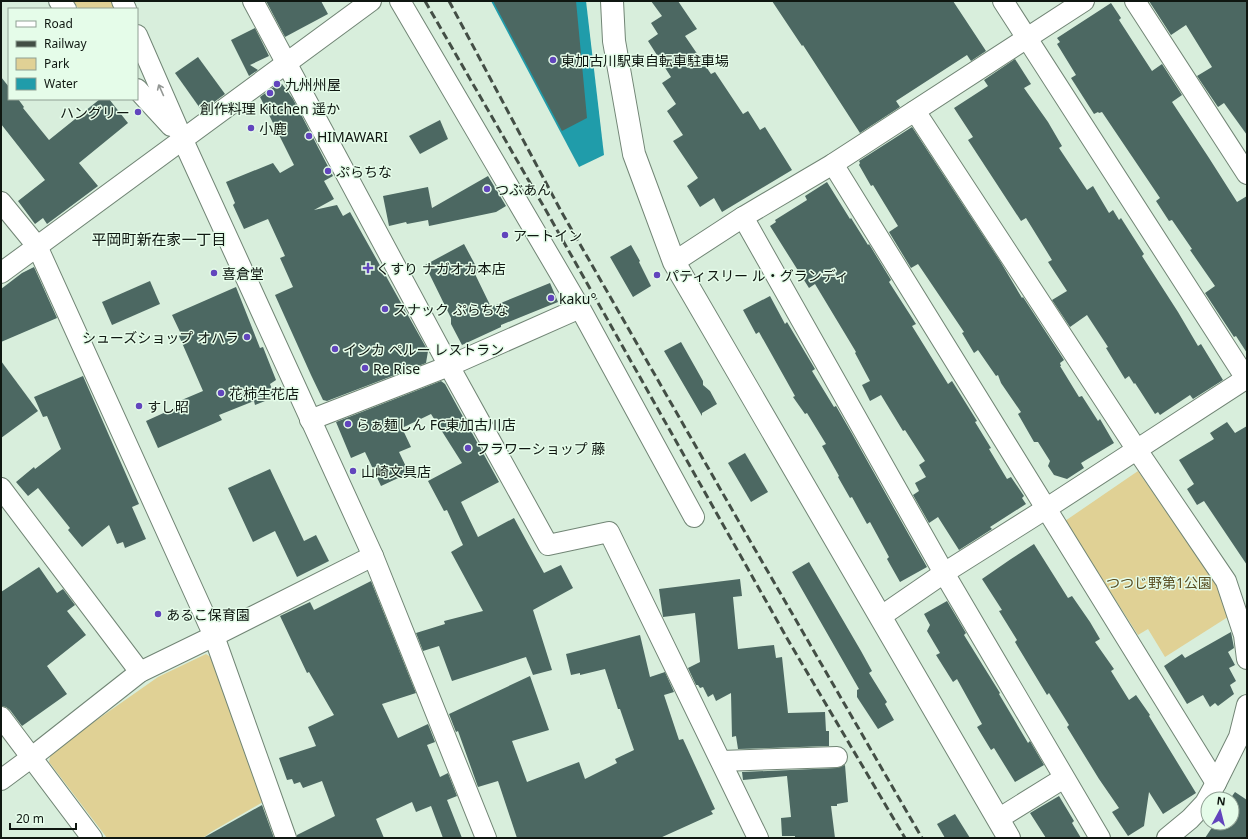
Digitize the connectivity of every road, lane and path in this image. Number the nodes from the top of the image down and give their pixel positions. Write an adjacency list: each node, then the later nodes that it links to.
1 (253, 1): 10 (street)
2 (371, 1): 10 (street)
3 (400, 1): 21 (street)
4 (612, 1): 19 (street)
5 (1003, 1): 9 (street)
6 (1084, 1): 9 (street)
7 (1135, 1): 15 (street)
8 (138, 37): 13 (street, one-way to 8)
9 (1027, 37): 12 (street); 23 (street)
10 (286, 64): 13 (street); 22 (street)
11 (138, 90): 13 (street)
12 (915, 111): 14 (street); 25 (street)
13 (182, 138): 18 (street); 24 (street)
14 (833, 164): 17 (street); 27 (street)
15 (1247, 174)
16 (1, 202): 18 (street)
17 (743, 217): 19 (street); 30 (street)
18 (37, 246): 20 (street); 32 (street)
19 (674, 262): 31 (street)
20 (1, 273)
21 (580, 308): 22 (street); 28 (street)
22 (449, 366): 24 (street); 39 (street)
23 (1247, 379): 25 (street)
24 (310, 420): 29 (street)
25 (1137, 450): 27 (street); 33 (street)
26 (1, 488): 34 (street)
27 (1047, 508): 30 (street); 42 (street)
28 (694, 517)
29 (373, 556): 32 (street); 46 (street)
30 (944, 573): 31 (street); 40 (street)
31 (880, 617): 43 (street)
32 (214, 636): 34 (street); 45 (street)
33 (1247, 659)
34 (140, 672): 37 (street)
35 (1247, 705): 42 (street)
36 (1, 717): 37 (street)
37 (32, 757): 41 (street); 44 (street)
38 (837, 757): 39 (street)
39 (721, 761): 47 (street)
40 (1064, 778): 43 (street); 49 (street)
41 (1, 780)
42 (1216, 783): 50 (street)
43 (998, 819): 48 (street)
44 (92, 838)
45 (286, 838)
46 (486, 838)
47 (758, 838)
48 (1009, 838)
49 (1100, 838)
50 (1167, 838)

